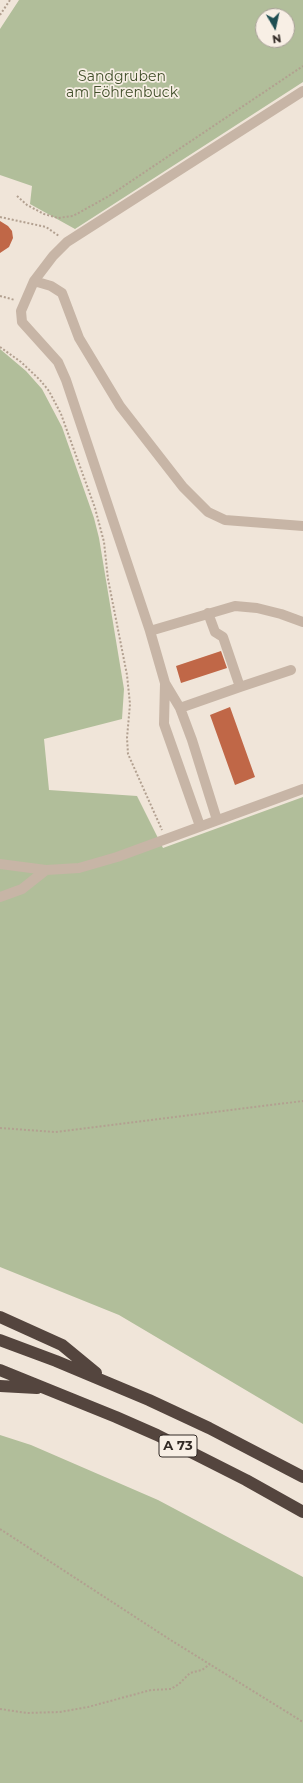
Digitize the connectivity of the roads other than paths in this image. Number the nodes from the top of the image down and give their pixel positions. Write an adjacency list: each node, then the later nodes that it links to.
1 (303, 91): 2 (lane)
2 (34, 281): 3 (lane); 6 (lane)
3 (303, 526)
4 (208, 613): 5 (lane); 6 (lane); 9 (lane)
5 (303, 622)
6 (150, 631): 8 (lane)
7 (291, 670): 9 (lane)
8 (165, 683): 10 (lane); 13 (lane)
9 (240, 687): 10 (lane)
10 (180, 708): 12 (lane)
11 (303, 790): 12 (lane)
12 (217, 820): 13 (lane)
13 (200, 826): 15 (lane)
14 (0, 864): 15 (lane)
15 (46, 870): 16 (lane)
16 (0, 897)
17 (0, 1317): 20 (highway)
18 (0, 1340): 20 (highway, A 73)
19 (0, 1370): 22 (highway, A 73)
20 (106, 1381): 23 (highway, A 73)
21 (0, 1386): 22 (highway, A 73)
22 (49, 1389): 24 (highway, A 73)
23 (303, 1477)
24 (303, 1512)

